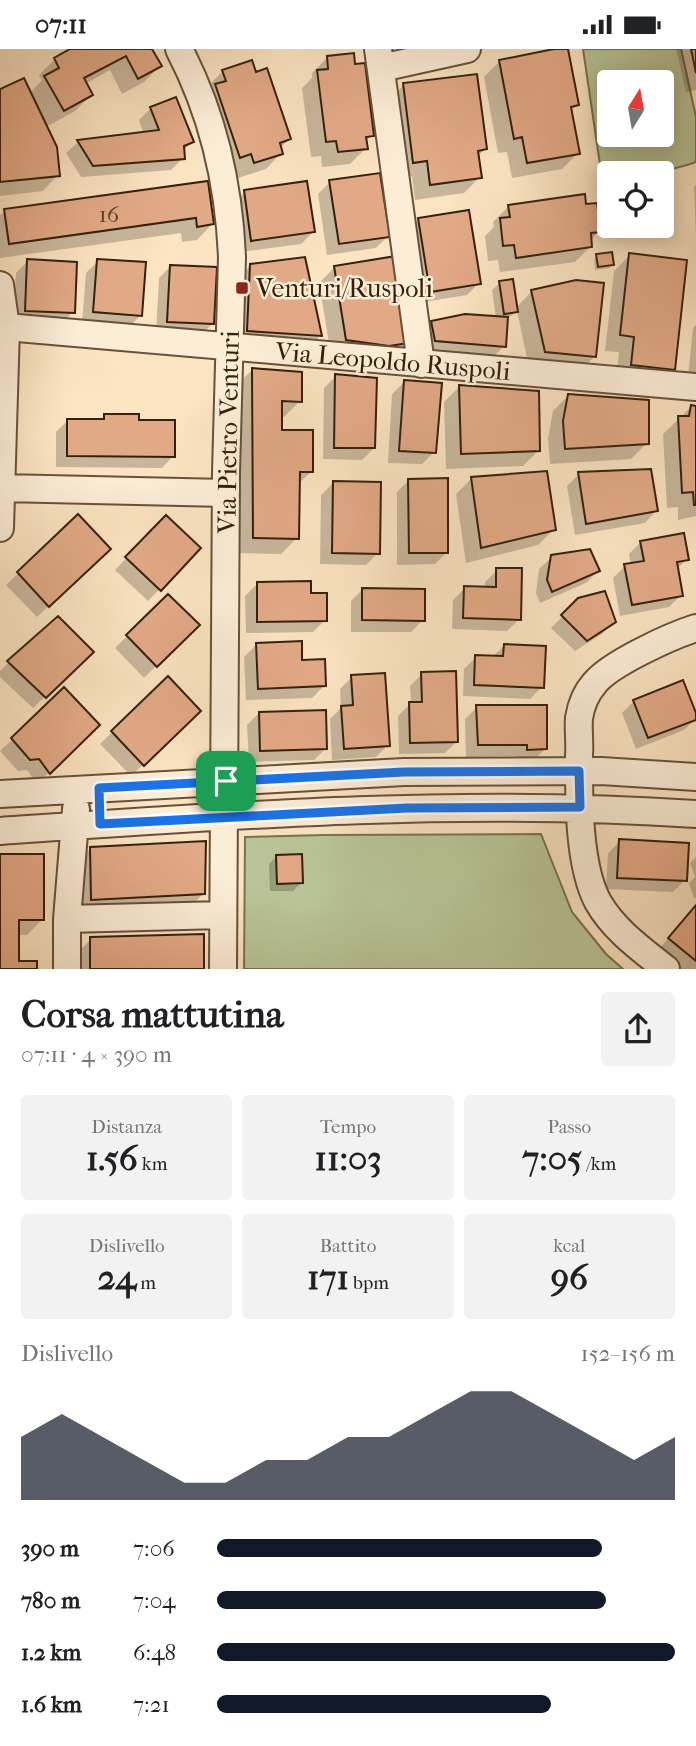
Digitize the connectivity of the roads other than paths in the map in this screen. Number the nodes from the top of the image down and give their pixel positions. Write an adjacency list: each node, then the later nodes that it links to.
1 (179, 49): 6 (street, Via Pietro Venturi)
2 (467, 49): 3 (street)
3 (379, 59): 7 (street)
4 (0, 285): 5 (street)
5 (6, 327): 6 (street, Via Leopoldo Ruspoli); 9 (street)
6 (229, 347): 7 (street, Via Leopoldo Ruspoli); 10 (street, Via Pietro Venturi)
7 (421, 364): 8 (street, Via Leopoldo Ruspoli)
8 (696, 387)
9 (2, 488): 10 (street); 11 (street)
10 (226, 493): 15 (street, Via Pietro Venturi)
11 (0, 528)
12 (696, 628): 13 (street)
13 (579, 771): 14 (street); 15 (street); 18 (street)
14 (696, 777)
15 (226, 781): 16 (street); 20 (street, Via Pietro Venturi)
16 (87, 789): 17 (street); 21 (street); 22 (street)
17 (0, 795)
18 (580, 807): 19 (street); 20 (street); 28 (street)
19 (696, 814)
20 (225, 817): 21 (street); 24 (street, Via Pietro Venturi)
21 (100, 824): 22 (street)
22 (73, 825): 23 (street); 25 (street)
23 (0, 831)
24 (223, 915): 25 (street); 27 (street, Via Pietro Venturi)
25 (67, 919): 26 (street)
26 (67, 969)
27 (223, 969)
28 (666, 969)

